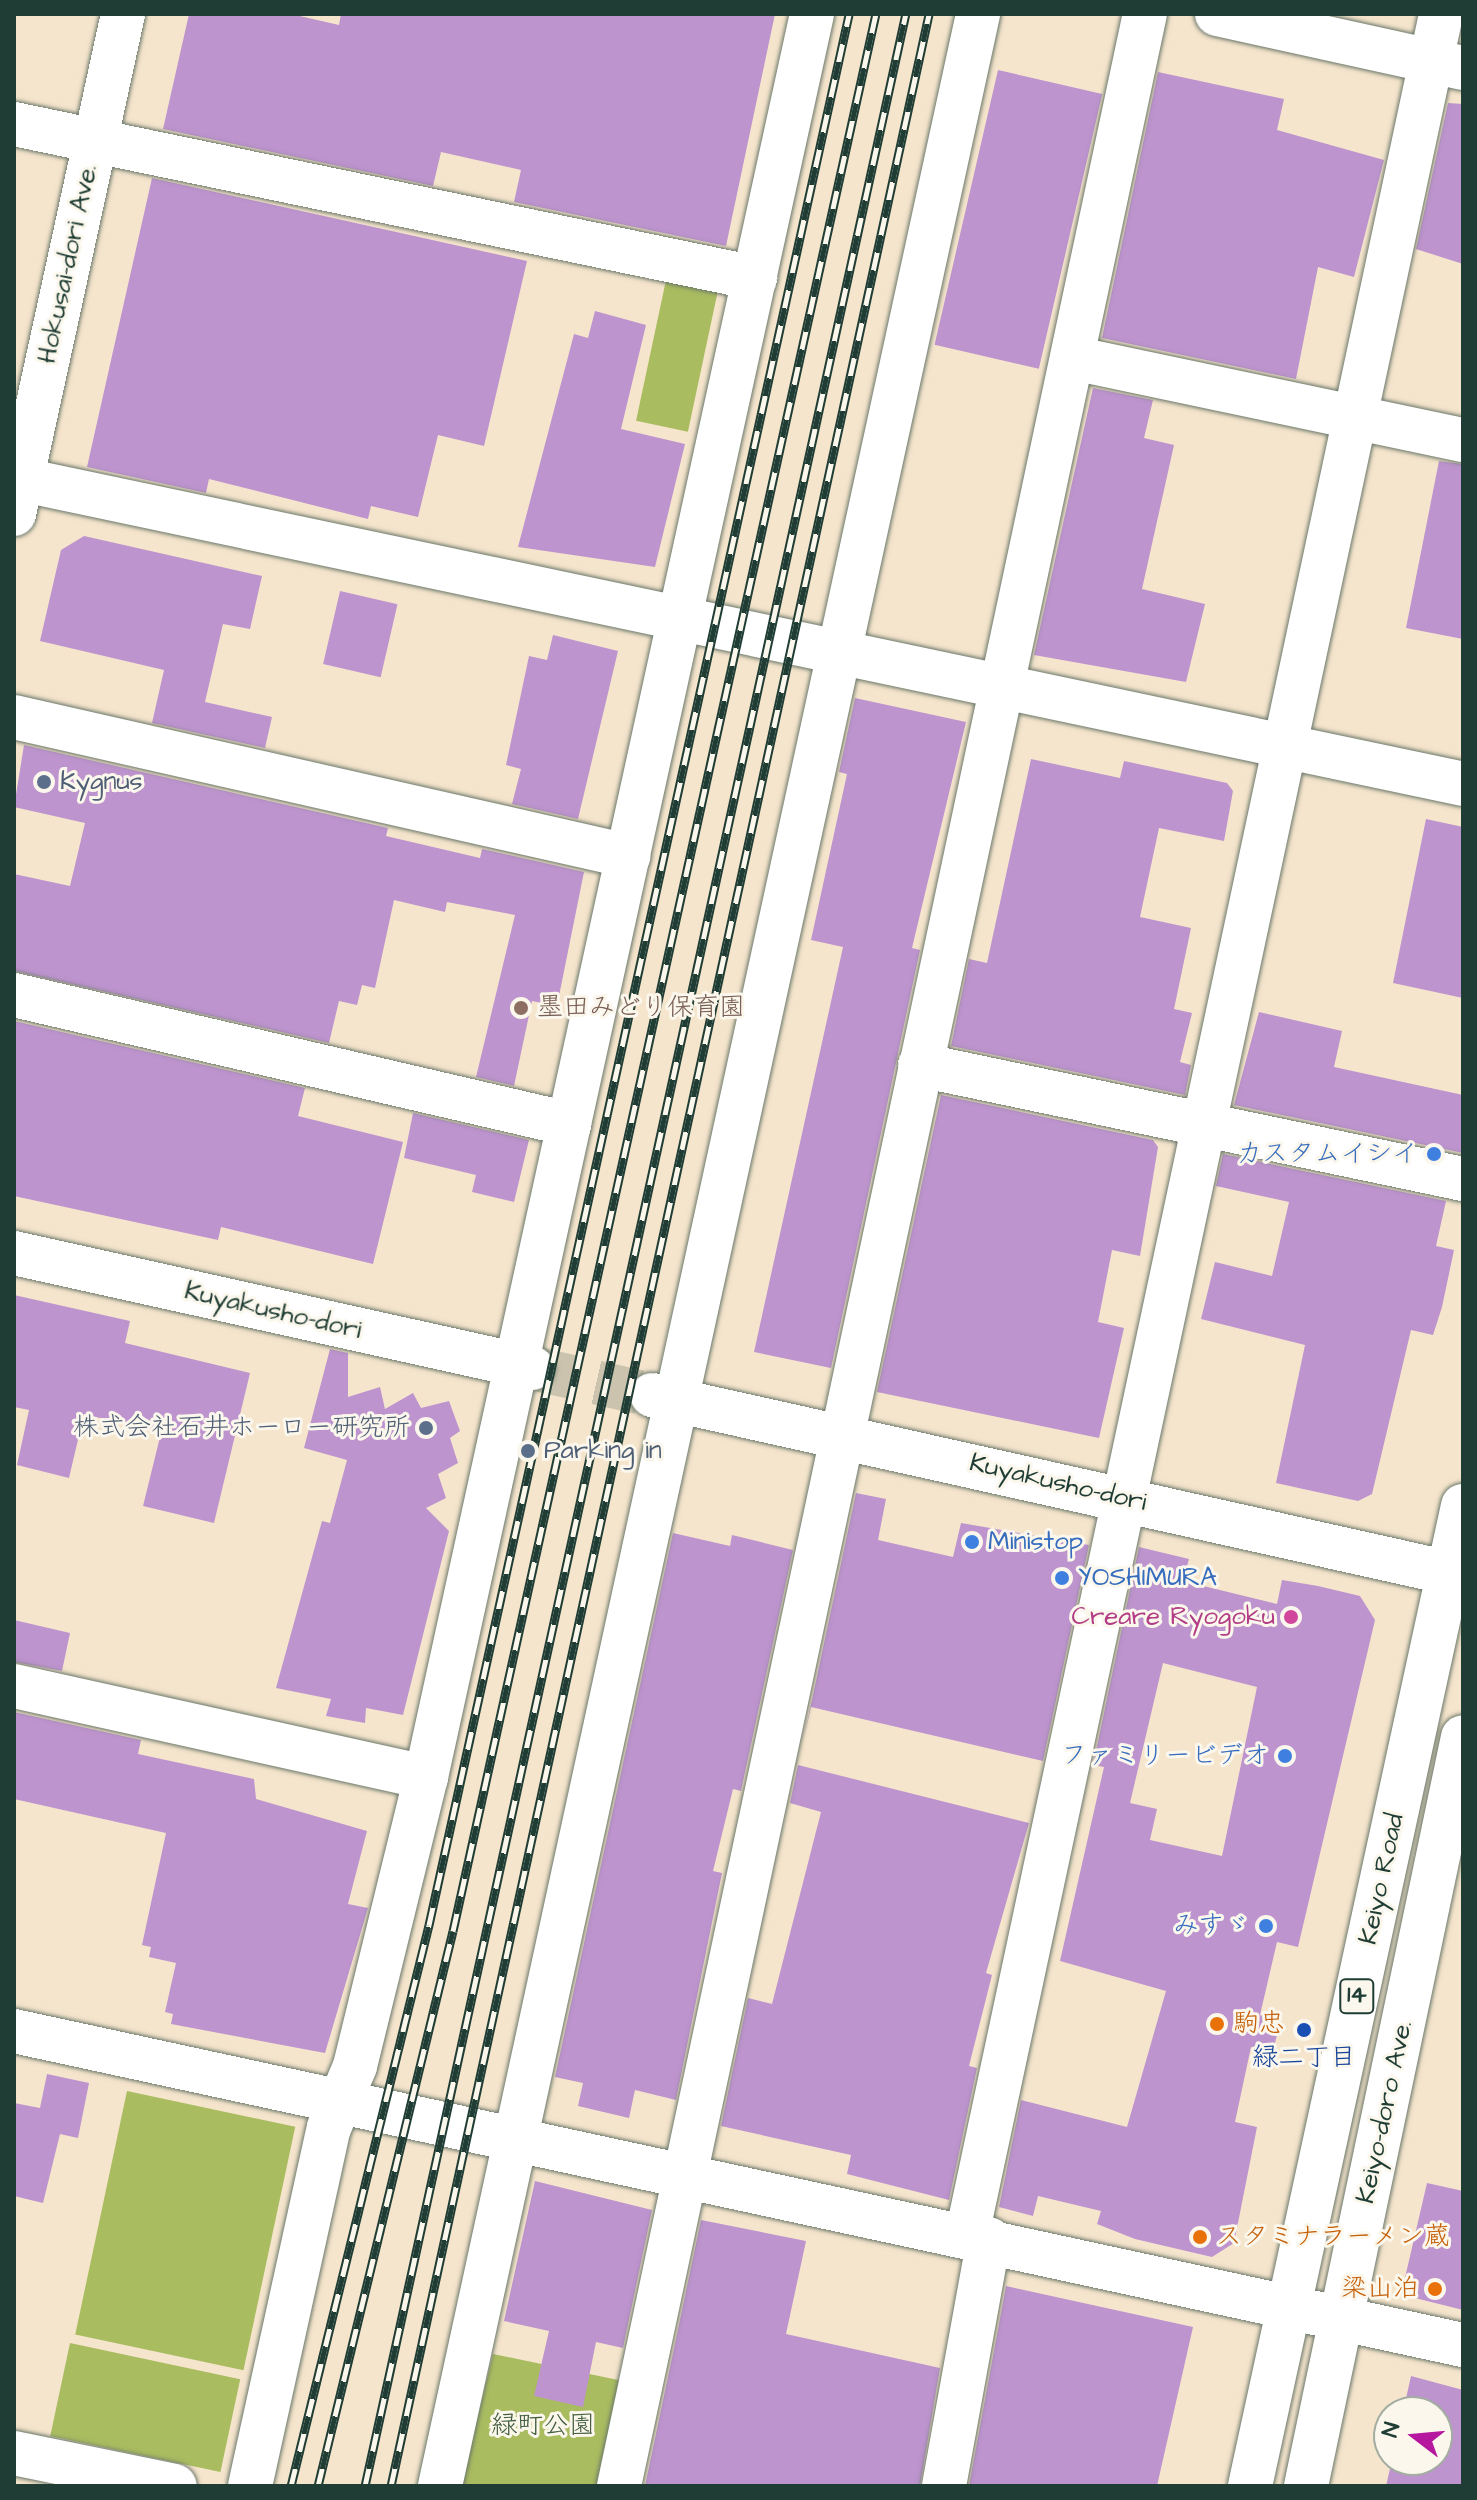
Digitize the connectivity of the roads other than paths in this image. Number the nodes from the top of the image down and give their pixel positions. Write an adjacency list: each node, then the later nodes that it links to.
1 (123, 14): 9 (main road, Hokusai-dori Ave.)
2 (812, 14): 10 (main road)
3 (978, 14): 16 (main road)
4 (1145, 14): 11 (main road)
5 (1217, 14): 7 (main road)
6 (1441, 14): 7 (main road)
7 (1447, 65): 12 (main road)
8 (14, 124): 9 (main road)
9 (95, 140): 10 (main road); 14 (main road, Hokusai-dori Ave.)
10 (755, 278): 15 (main road)
11 (1073, 358): 12 (main road); 17 (main road)
12 (1357, 418): 13 (main road); 19 (main road)
13 (1463, 440)
14 (17, 491): 15 (main road)
15 (681, 618): 16 (main road); 21 (main road)
16 (839, 652): 17 (main road); 29 (main road)
17 (1004, 688): 19 (main road); 23 (main road)
18 (14, 717): 21 (main road)
19 (1280, 748): 20 (main road); 25 (main road)
20 (1463, 784)
21 (628, 856): 24 (main road)
22 (14, 995): 24 (main road)
23 (920, 1065): 25 (main road); 30 (main road)
24 (569, 1124): 28 (main road)
25 (1201, 1124): 26 (main road); 31 (main road)
26 (1463, 1179)
27 (14, 1253): 28 (main road, Kuyakusho-dori)
28 (524, 1366): 36 (main road)
29 (665, 1398): 30 (main road, Kuyakusho-dori); 39 (main road)
30 (841, 1435): 31 (main road, Kuyakusho-dori); 40 (main road)
31 (1122, 1497): 33 (main road, Kuyakusho-dori); 41 (main road)
32 (1463, 1506): 33 (main road, Keiyo Road / 14)
33 (1456, 1574): 42 (main road, Keiyo Road / 14)
34 (14, 1686): 36 (main road)
35 (1463, 1737): 43 (main road, Keiyo-doro Ave. / 14)
36 (426, 1777): 38 (main road)
37 (14, 2031): 38 (main road)
38 (340, 2102): 39 (main road); 47 (main road)
39 (516, 2138): 40 (main road); 48 (main road)
40 (685, 2175): 41 (main road); 49 (main road)
41 (978, 2237): 42 (main road); 50 (main road)
42 (1289, 2306): 43 (main road); 51 (main road, Keiyo Road / 14)
43 (1342, 2318): 44 (main road); 52 (main road, Keiyo-doro Ave. / 14)
44 (1463, 2345)
45 (14, 2453): 46 (main road)
46 (175, 2486)
47 (250, 2486)
48 (440, 2486)
49 (619, 2486)
50 (944, 2486)
51 (1250, 2486)
52 (1306, 2486)

